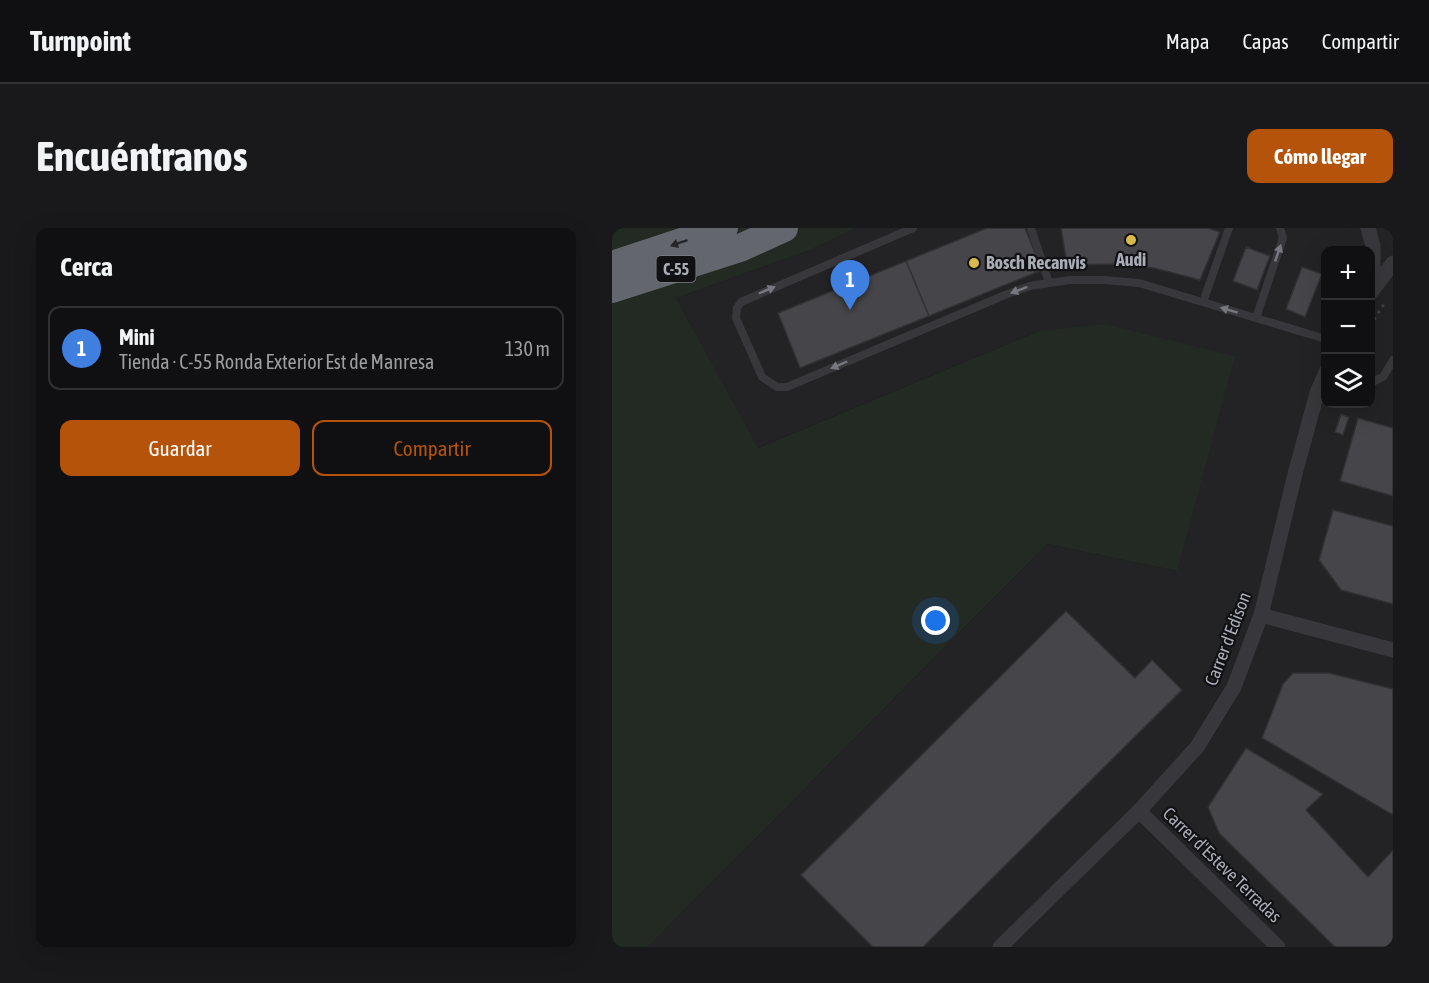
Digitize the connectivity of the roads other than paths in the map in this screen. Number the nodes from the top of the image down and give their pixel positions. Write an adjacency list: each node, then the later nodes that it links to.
1 (784, 228): 7 (highway, C-55)
2 (913, 228): 11 (lane, one-way to 2)
3 (1030, 228): 11 (lane)
4 (1229, 228): 14 (lane)
5 (1280, 228): 15 (lane, one-way to 5)
6 (1368, 228): 8 (street)
7 (732, 238): 10 (highway, C-55, one-way to 10); 13 (highway, C-55)
8 (1373, 246)
9 (1393, 263): 12 (street)
10 (612, 265)
11 (1049, 283): 14 (lane)
12 (1375, 286)
13 (612, 289)
14 (1203, 302): 15 (lane, one-way to 14)
15 (1256, 318): 16 (lane)
16 (1321, 338)
17 (1393, 360): 18 (lane)
18 (1375, 381)
19 (1321, 384): 20 (street, Carrer d'Edison)
20 (1261, 615): 21 (street); 22 (street, Carrer d'Edison)
21 (1393, 650)
22 (1139, 811): 23 (street, Carrer d'Edison); 24 (street, Carrer d'Esteve Terradas)
23 (1000, 947)
24 (1278, 947)

